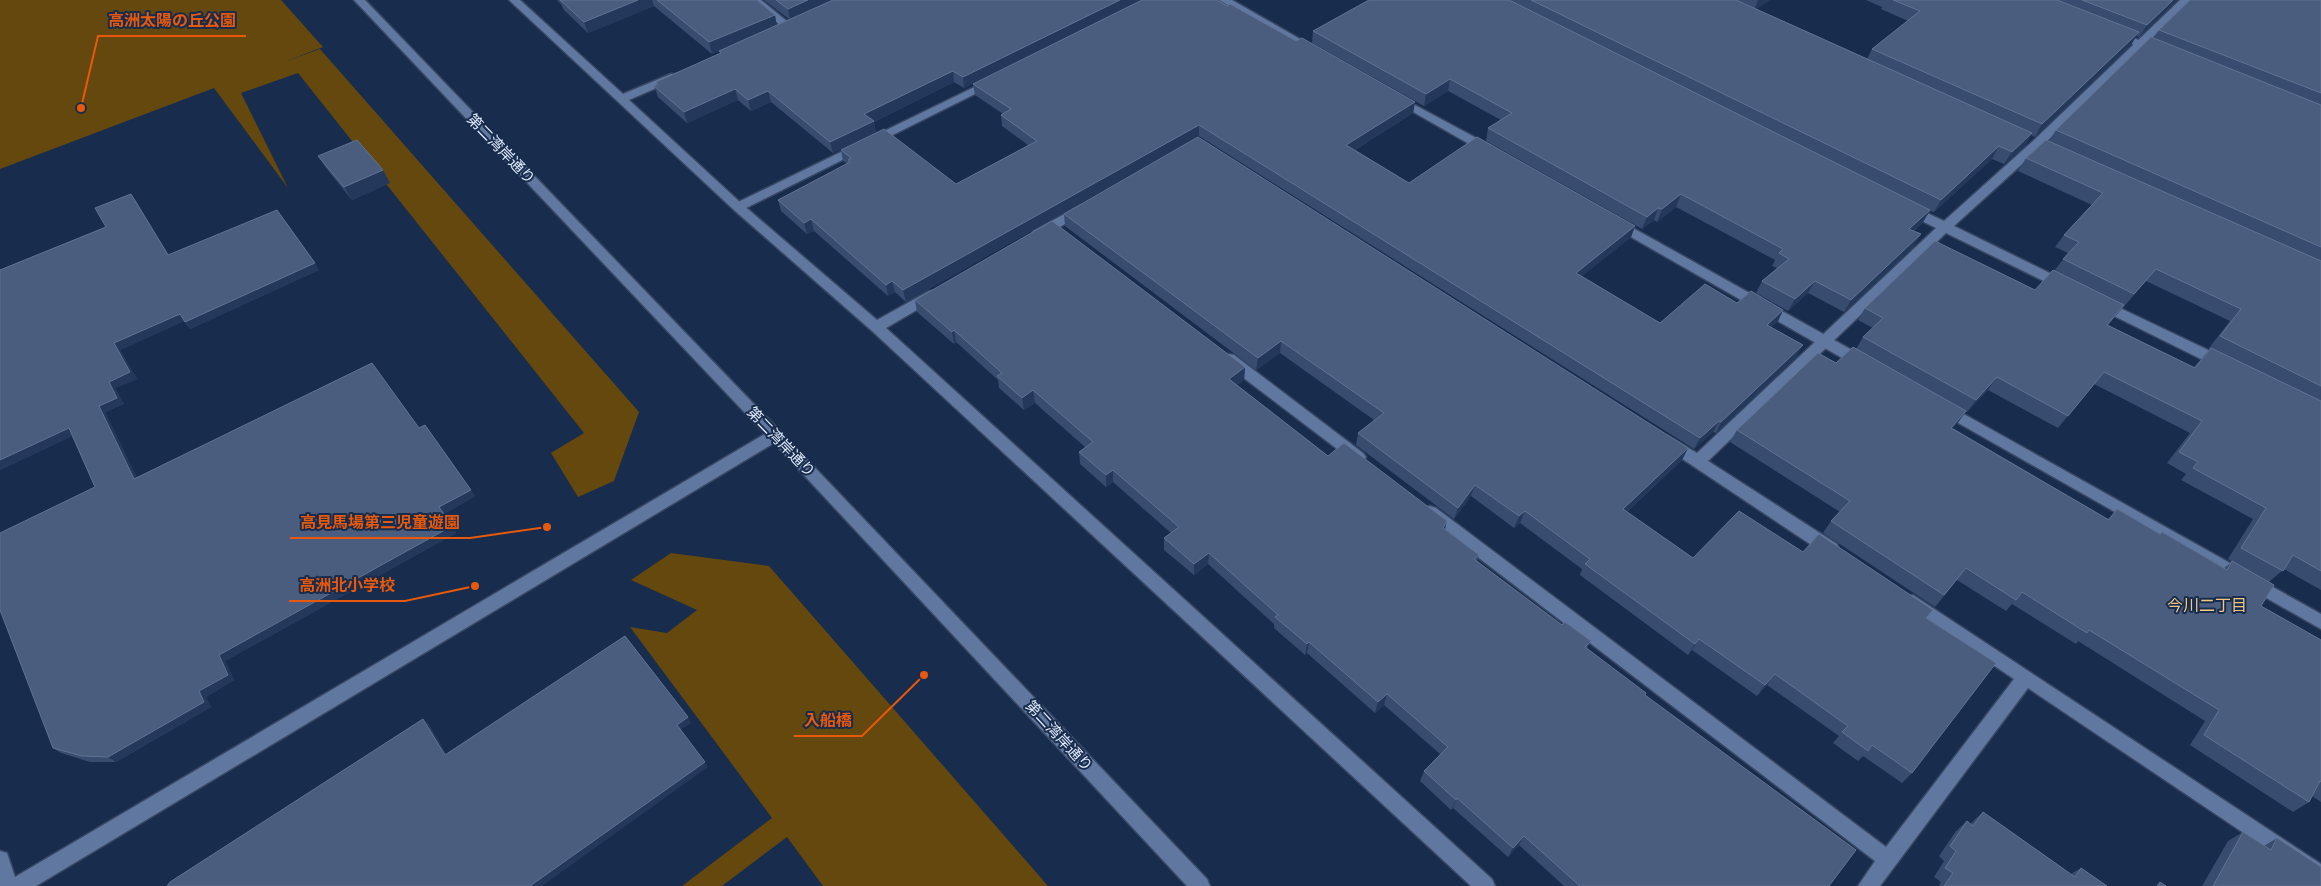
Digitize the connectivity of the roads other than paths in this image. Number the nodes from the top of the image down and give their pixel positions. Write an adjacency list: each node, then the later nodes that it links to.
1 (359, 0): 31 (street, 第二湾岸通り)
2 (514, 0): 14 (street)
3 (754, 0): 6 (street)
4 (1224, 0): 9 (street)
5 (2186, 0): 8 (street)
6 (789, 27)
7 (2103, 29): 8 (street)
8 (2140, 43): 10 (street); 21 (street)
9 (1327, 58)
10 (2176, 58)
11 (684, 72): 14 (street)
12 (1004, 75): 18 (street)
13 (1387, 92): 15 (street)
14 (623, 98): 18 (street)
15 (1498, 156)
16 (1095, 201): 20 (street)
17 (1900, 205): 21 (street)
18 (738, 207): 25 (street)
19 (1602, 214): 26 (street)
20 (1053, 225): 22 (street); 23 (street)
21 (1945, 227): 26 (street); 28 (street)
22 (1068, 237)
23 (1027, 240)
24 (943, 288): 25 (street)
25 (876, 327): 46 (street)
26 (1825, 341): 29 (street); 33 (street)
27 (1220, 352): 34 (street)
28 (2232, 368)
29 (1876, 370)
30 (1936, 404): 38 (street)
31 (775, 435): 44 (street); 45 (street, 第二湾岸通り)
32 (1656, 435): 33 (street)
33 (1698, 461): 36 (street)
34 (1370, 467)
35 (1418, 503): 40 (street)
36 (1846, 558)
37 (1903, 596): 39 (street)
38 (2321, 622)
39 (2026, 677): 40 (street); 42 (street)
40 (1887, 859): 47 (street)
41 (0, 860): 43 (street)
42 (2321, 875)
43 (9, 886)
44 (18, 886)
45 (1200, 886)
46 (1485, 886)
47 (1868, 886)

